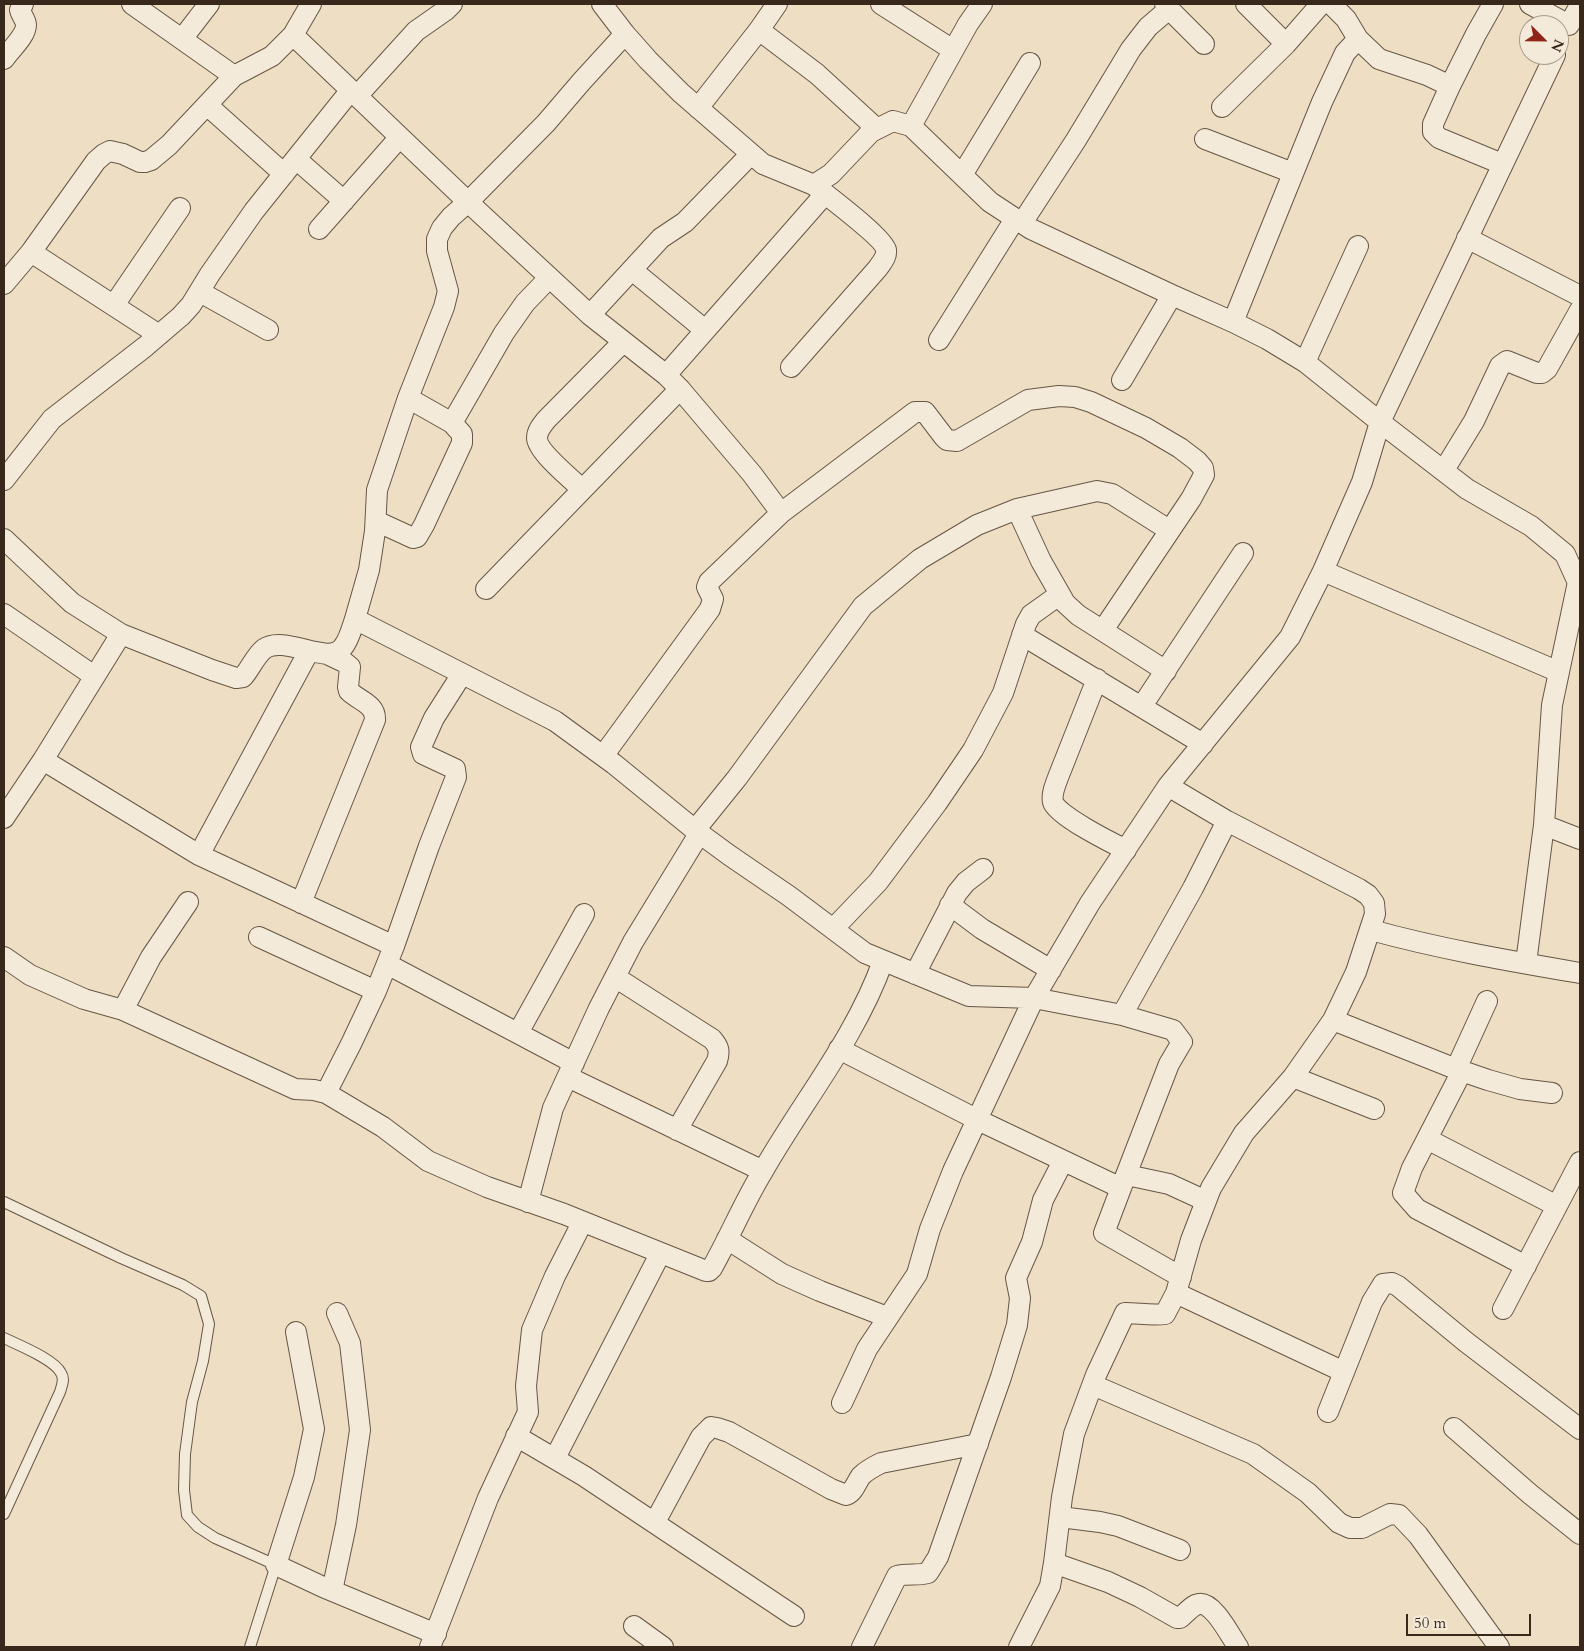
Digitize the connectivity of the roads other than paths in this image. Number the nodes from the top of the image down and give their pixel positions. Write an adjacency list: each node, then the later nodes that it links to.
1 (23, 4): 27 (street)
2 (132, 4): 22 (street)
3 (209, 4): 22 (street)
4 (311, 4): 21 (street)
5 (452, 4): 32 (street)
6 (777, 4): 19 (street)
7 (881, 4): 26 (street)
8 (982, 4): 26 (street)
9 (1246, 4): 25 (street)
10 (1321, 4): 25 (street)
11 (1331, 4): 23 (street)
12 (1492, 4): 31 (street)
13 (1530, 4): 17 (street)
14 (605, 5): 20 (street)
15 (1580, 5): 18 (street)
16 (1167, 6): 24 (street); 49 (street)
17 (1550, 15)
18 (1569, 25)
19 (760, 30): 35 (street); 37 (street)
20 (625, 34): 35 (street); 47 (street)
21 (293, 35): 30 (street); 32 (street)
22 (182, 39): 30 (street)
23 (1358, 39): 31 (street); 43 (street)
24 (1204, 44)
25 (1286, 44): 34 (street)
26 (953, 50): 36 (street)
27 (4, 58)
28 (1030, 64): 44 (street)
29 (1550, 65): 41 (street)
30 (234, 76): 33 (street)
31 (1450, 86): 41 (street)
32 (354, 93): 38 (street); 42 (street)
33 (207, 105): 42 (street); 53 (street)
34 (1222, 107)
35 (698, 108): 40 (street)
36 (911, 126): 37 (street); 44 (street)
37 (877, 129): 45 (street)
38 (400, 138): 46 (street); 47 (street)
39 (1205, 139): 43 (street)
40 (751, 154): 45 (street); 54 (street)
41 (1502, 164): 51 (street)
42 (290, 167): 46 (street); 57 (street)
43 (1293, 173): 63 (street)
44 (962, 175): 49 (street)
45 (819, 189): 65 (street); 70 (street)
46 (344, 201): 50 (street)
47 (468, 202): 55 (street); 73 (street)
48 (180, 208): 60 (street)
49 (1019, 221): 58 (street); 67 (street)
50 (319, 229)
51 (1467, 238): 59 (street); 75 (street)
52 (1358, 246): 69 (street)
53 (31, 252): 56 (street); 60 (street)
54 (632, 270): 62 (street); 65 (street)
55 (549, 278): 62 (street); 74 (street)
56 (4, 284)
57 (200, 292): 64 (street); 66 (street)
58 (1172, 296): 63 (street); 71 (street)
59 (1580, 296)
60 (114, 305): 66 (street)
61 (1580, 310): 76 (street)
62 (590, 315): 68 (street)
63 (1233, 322): 69 (street)
64 (268, 330)
65 (705, 330): 72 (street)
66 (159, 335): 77 (street)
67 (938, 340)
68 (624, 342): 72 (street); 78 (street)
69 (1306, 362): 75 (street)
70 (791, 367)
71 (1122, 380)
72 (673, 382): 78 (street); 80 (street)
73 (408, 398): 74 (street); 81 (street)
74 (452, 422): 81 (street)
75 (1380, 422): 76 (street); 85 (street)
76 (1444, 470): 86 (street)
77 (4, 480)
78 (582, 489): 87 (street)
79 (1017, 509): 82 (street); 88 (street); 108 (street)
80 (781, 513): 82 (street); 102 (street)
81 (376, 521): 90 (street)
82 (1170, 530): 91 (street)
83 (4, 539): 92 (street)
84 (1243, 553): 95 (street)
85 (1323, 572): 96 (street); 101 (street)
86 (1579, 585): 96 (street)
87 (486, 589)
88 (1059, 596): 91 (street); 93 (street)
89 (4, 614): 98 (street)
90 (355, 619): 94 (street); 97 (street)
91 (1103, 630): 95 (street)
92 (121, 634): 94 (street); 98 (street)
93 (1022, 635): 99 (street); 117 (street)
94 (318, 652): 111 (street); 114 (street)
95 (1166, 672): 100 (street)
96 (1559, 672): 107 (street)
97 (462, 674): 102 (street); 120 (street)
98 (94, 676): 103 (street)
99 (1096, 679): 100 (street); 110 (street)
100 (1142, 706): 101 (street)
101 (1203, 744): 104 (street)
102 (603, 756): 108 (street)
103 (43, 760): 105 (street); 111 (street)
104 (1168, 786): 106 (street); 110 (street)
105 (4, 818)
106 (1227, 820): 118 (street); 132 (street)
107 (1544, 826): 109 (street); 123 (street)
108 (697, 832): 117 (street); 127 (street)
109 (1580, 839)
110 (1126, 850): 124 (street)
111 (199, 855): 114 (street)
112 (984, 869): 115 (street)
113 (188, 902): 131 (street)
114 (301, 903): 120 (street)
115 (950, 905): 124 (street); 126 (street)
116 (584, 914): 134 (street)
117 (833, 929): 122 (street)
118 (1371, 930): 123 (street); 133 (street)
119 (259, 937): 128 (street)
120 (390, 955): 128 (street); 134 (street)
121 (4, 957): 131 (street)
122 (883, 960): 126 (street); 135 (street)
123 (1526, 964): 125 (street)
124 (1051, 970): 129 (street)
125 (1580, 973)
126 (916, 974): 129 (street)
127 (615, 977): 136 (street); 143 (street)
128 (376, 991): 139 (street)
129 (1034, 998): 132 (street); 142 (street)
130 (1487, 1001): 137 (street)
131 (123, 1010): 139 (street)
132 (1122, 1015): 148 (street)
133 (1333, 1020): 137 (street); 138 (street)
134 (518, 1033): 136 (street)
135 (839, 1049): 142 (street); 147 (street)
136 (571, 1070): 143 (street); 151 (street)
137 (1459, 1070): 140 (street); 144 (street)
138 (1293, 1077): 141 (street); 149 (street)
139 (326, 1093): 151 (street)
140 (1552, 1093)
141 (1374, 1109)
142 (978, 1120): 145 (street); 160 (street)
143 (677, 1130): 147 (street)
144 (1426, 1139): 152 (street); 156 (street)
145 (1063, 1160): 148 (street); 170 (street)
146 (1580, 1162): 152 (street)
147 (763, 1171): 154 (street)
148 (1124, 1182): 149 (street); 157 (street)
149 (1206, 1201): 157 (street)
150 (4, 1202): 178 (lane)
151 (528, 1202): 153 (street)
152 (1557, 1206): 156 (street)
153 (582, 1222): 155 (street); 169 (street)
154 (727, 1240): 155 (street); 160 (street)
155 (660, 1254): 171 (street)
156 (1526, 1266): 158 (street)
157 (1178, 1285): 163 (street); 164 (street)
158 (1503, 1309)
159 (337, 1313): 179 (street)
160 (887, 1317): 165 (street)
161 (296, 1332): 178 (street)
162 (4, 1338): 172 (lane)
163 (1344, 1372): 166 (street); 168 (street)
164 (1093, 1385): 173 (street); 188 (street)
165 (842, 1403)
166 (1328, 1412)
167 (1454, 1428): 175 (street)
168 (1580, 1429)
169 (516, 1436): 171 (street); 182 (street)
170 (978, 1444): 174 (street); 185 (street)
171 (555, 1458): 174 (street)
172 (4, 1514)
173 (1060, 1517): 176 (street); 177 (street)
174 (656, 1522): 180 (street)
175 (1580, 1534)
176 (1180, 1550)
177 (1054, 1563): 186 (street); 187 (street)
178 (276, 1564): 179 (street); 183 (lane)
179 (332, 1591): 182 (street)
180 (794, 1616)
181 (634, 1626): 184 (street)
182 (433, 1641)
183 (250, 1647)
184 (663, 1647)
185 (862, 1647)
186 (1019, 1647)
187 (1238, 1647)
188 (1499, 1647)

